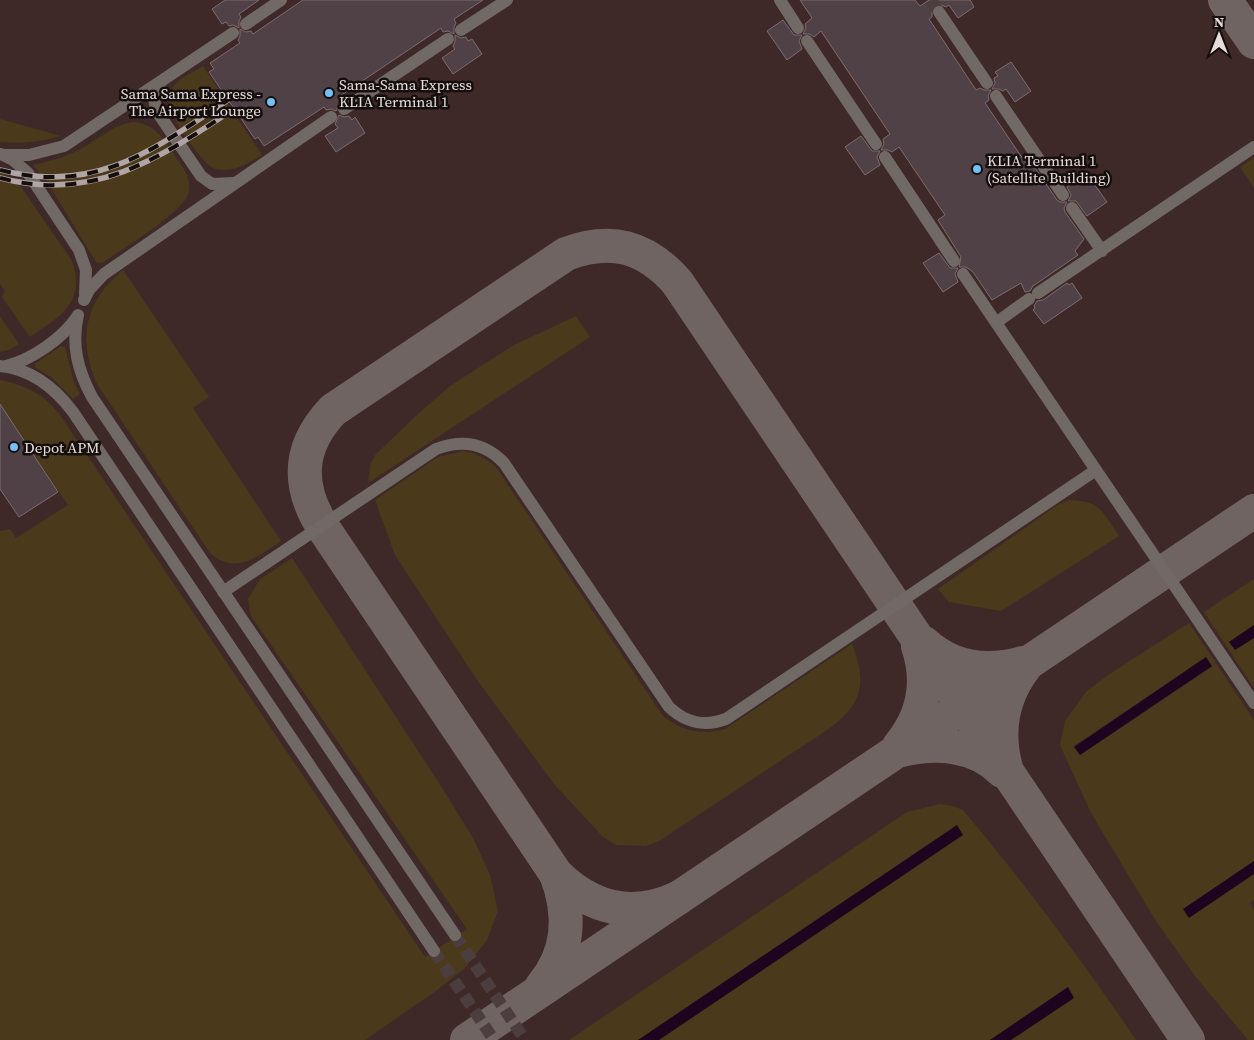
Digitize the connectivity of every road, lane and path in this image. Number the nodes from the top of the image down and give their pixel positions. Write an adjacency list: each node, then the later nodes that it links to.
1 (281, 0): 5 (street)
2 (507, 0): 7 (street)
3 (780, 0): 6 (street)
4 (939, 12): 12 (street)
5 (246, 24)
6 (798, 28)
7 (461, 30)
8 (233, 33): 11 (street)
9 (448, 39): 14 (street)
10 (807, 41): 16 (street)
11 (161, 82): 18 (street); 20 (street)
12 (987, 83)
13 (996, 96): 21 (street)
14 (344, 109)
15 (331, 117): 20 (street)
16 (876, 144)
17 (1254, 147): 23 (street)
18 (1, 154): 26 (street)
19 (885, 156): 24 (street)
20 (233, 183): 26 (street)
21 (1064, 195)
22 (1072, 208): 23 (street)
23 (1102, 251): 28 (street)
24 (954, 260)
25 (964, 274): 28 (street)
26 (84, 300): 27 (street)
27 (78, 315): 29 (street); 31 (street)
28 (996, 322): 30 (street)
29 (2, 366): 34 (street)
30 (1096, 470): 31 (street); 32 (street)
31 (223, 592): 33 (street)
32 (1254, 703)
33 (455, 935)
34 (434, 951)

